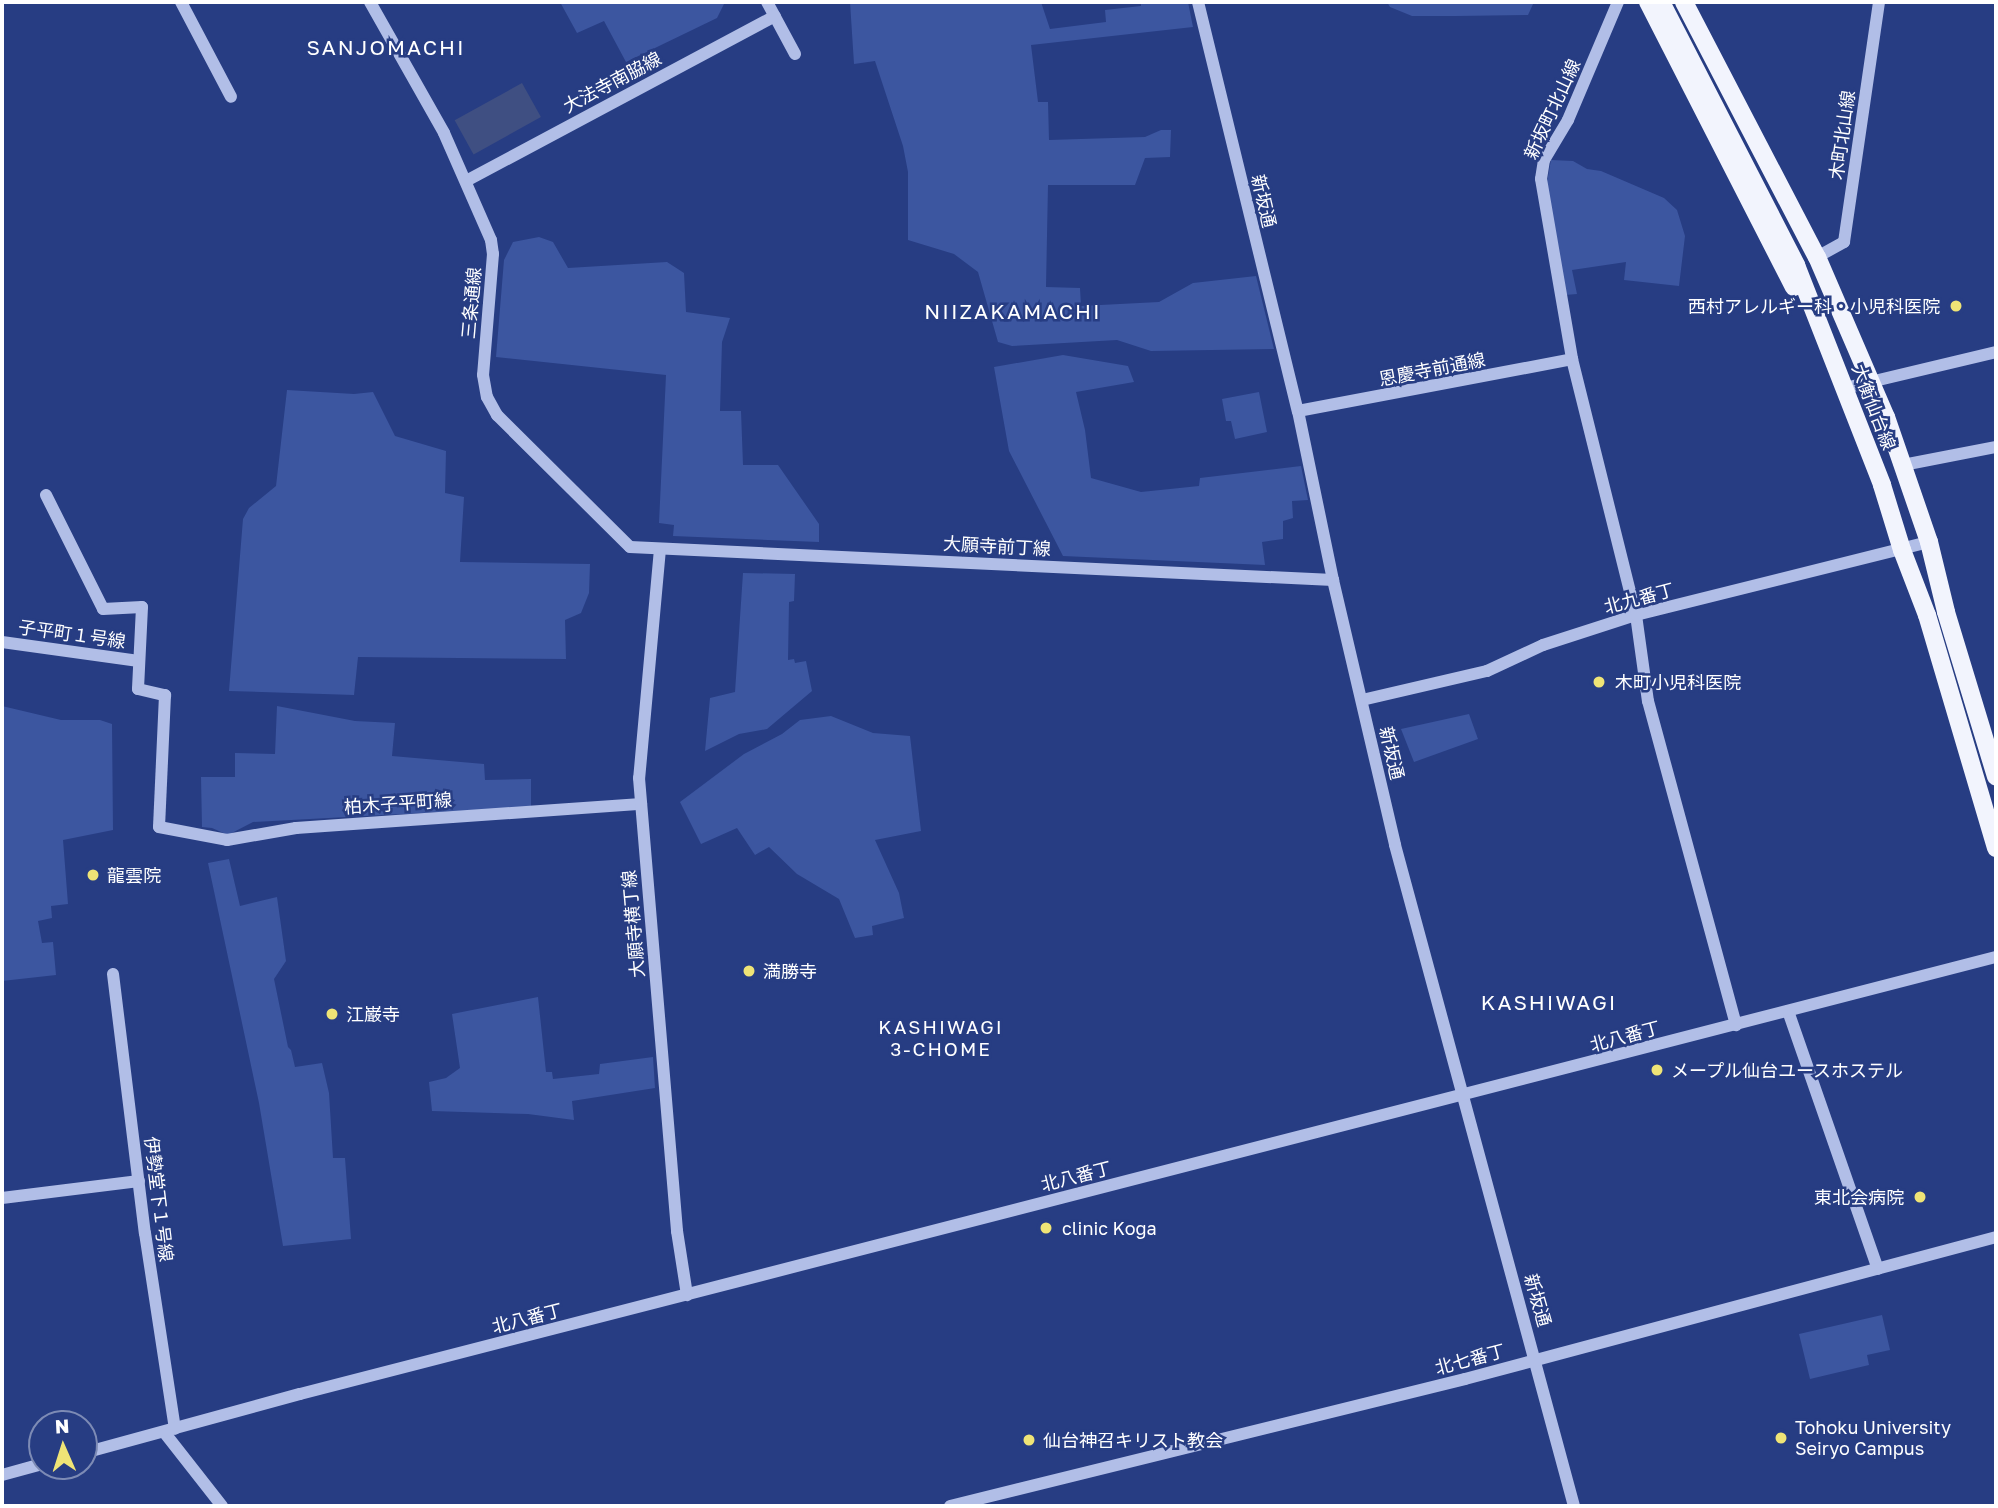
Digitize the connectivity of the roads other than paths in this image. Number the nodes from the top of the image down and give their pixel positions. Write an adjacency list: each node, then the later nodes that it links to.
1 (181, 2): 12 (street)
2 (370, 2): 13 (street, 三条通線)
3 (767, 2): 10 (street)
4 (1198, 2): 20 (street, 新坂通)
5 (1618, 2): 17 (street, 新坂町北山線)
6 (1648, 2): 15 (main road)
7 (1661, 2): 15 (main road, 大衡仙台線)
8 (1684, 2): 14 (main road, 大衡仙台線)
9 (1879, 2): 14 (street, 木町北山線)
10 (775, 16): 11 (street); 13 (street, 大法寺南脇線)
11 (795, 54)
12 (231, 97)
13 (466, 181): 25 (street, 三条通線)
14 (1817, 257): 18 (main road, 大衡仙台線)
15 (1828, 348): 19 (main road, 大衡仙台線)
16 (1996, 352): 18 (street)
17 (1572, 359): 20 (street, 恩慶寺前通線); 28 (street, 新坂町北山線)
18 (1871, 382): 19 (street); 22 (main road, 大衡仙台線)
19 (1845, 388): 26 (main road, 大衡仙台線)
20 (1298, 411): 27 (street, 新坂通)
21 (1996, 447): 22 (street)
22 (1903, 464): 24 (main road, 大衡仙台線)
23 (46, 495): 30 (street)
24 (1929, 542): 26 (street, 北九番丁); 32 (main road, 大衡仙台線)
25 (660, 549): 27 (street, 大願寺前丁線); 33 (street, 大願寺横丁線)
26 (1902, 550): 28 (street, 北九番丁); 34 (main road, 大衡仙台線)
27 (1333, 580): 31 (street, 新坂通)
28 (1636, 615): 31 (street, 北九番丁); 38 (street, 新坂町北山線)
29 (2, 642): 30 (street, 子平町１号線)
30 (139, 661): 33 (street, 柏木子平町線)
31 (1362, 700): 39 (street, 新坂通)
32 (1996, 777)
33 (641, 804): 44 (street, 大願寺横丁線)
34 (1996, 848)
35 (1996, 957): 37 (street, 北八番丁)
36 (113, 974): 40 (street, 伊勢堂下１号線)
37 (1788, 1011): 38 (street, 北八番丁); 43 (street)
38 (1736, 1025): 39 (street, 北八番丁)
39 (1465, 1096): 44 (street, 北八番丁); 45 (street, 新坂通)
40 (139, 1181): 41 (street); 46 (street, 伊勢堂下１号線)
41 (2, 1198)
42 (1996, 1237): 43 (street, 北七番丁)
43 (1878, 1269): 45 (street, 北七番丁)
44 (687, 1294): 46 (street, 北八番丁)
45 (1537, 1360): 51 (street, 北七番丁); 52 (street, 新坂通)
46 (170, 1430): 47 (street, 北八番丁); 50 (street)
47 (98, 1449)
48 (28, 1468): 49 (street)
49 (2, 1475)
50 (220, 1506)
51 (950, 1506)
52 (1574, 1506)

